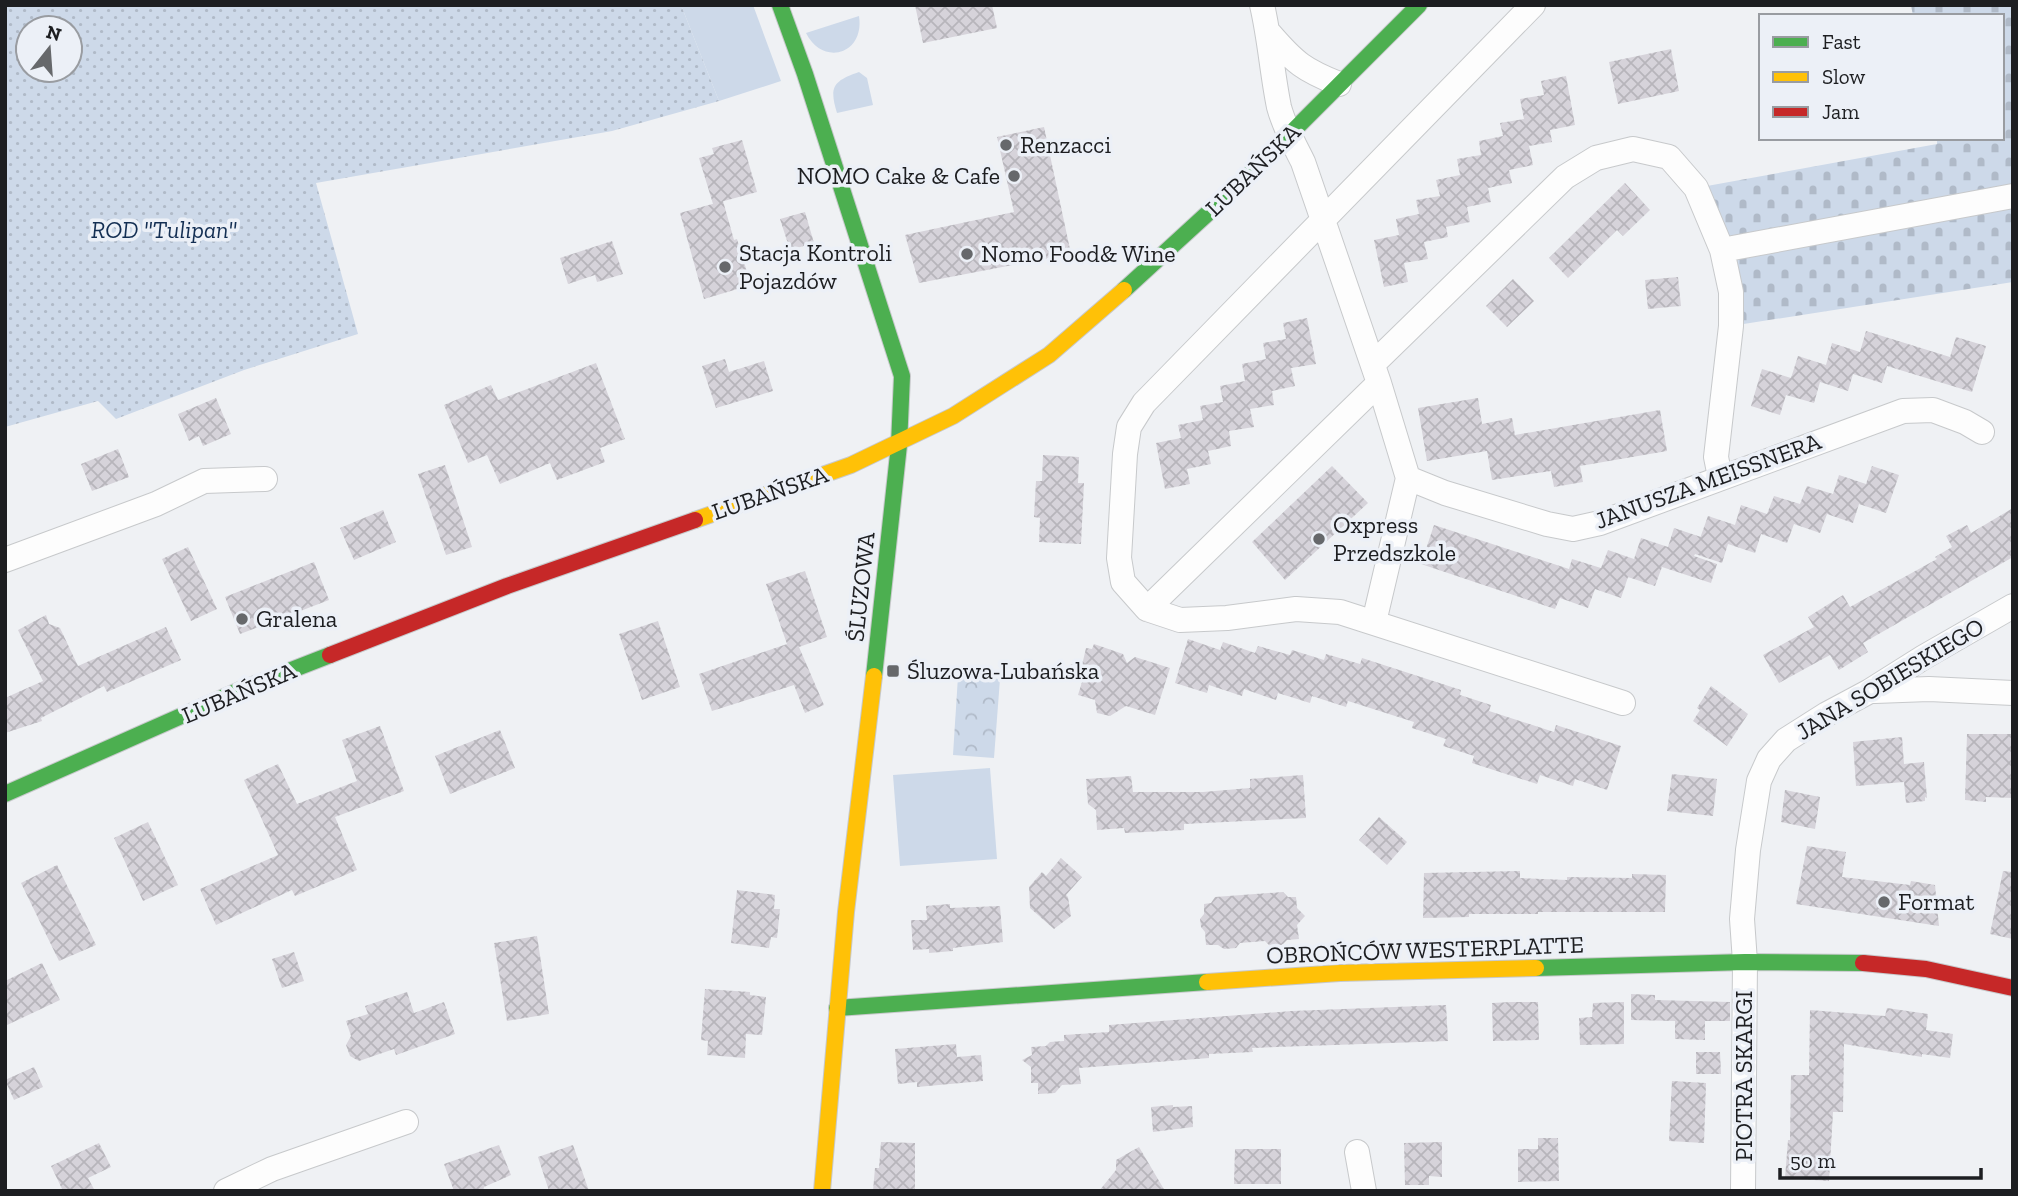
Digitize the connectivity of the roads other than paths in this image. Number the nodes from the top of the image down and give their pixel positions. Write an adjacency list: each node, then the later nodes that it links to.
1 (780, 5): 13 (street, ŚLUZOWA)
2 (1262, 5): 5 (street)
3 (1419, 5): 6 (street, LUBAŃSKA)
4 (1533, 5): 9 (street)
5 (1270, 34): 6 (street); 7 (street)
6 (1339, 84): 7 (street, LUBAŃSKA)
7 (1289, 136): 9 (street); 13 (street, LUBAŃSKA)
8 (2013, 196): 10 (street)
9 (1322, 220): 11 (street); 19 (street)
10 (1722, 250): 11 (street); 14 (street)
11 (1376, 373): 15 (street); 19 (street)
12 (1982, 432): 14 (street, JANUSZA MEISSNERA)
13 (899, 445): 24 (street, LUBAŃSKA); 27 (street, ŚLUZOWA)
14 (1720, 477): 15 (street, JANUSZA MEISSNERA)
15 (1408, 478): 20 (street)
16 (265, 479): 17 (street)
17 (5, 560)
18 (2013, 606): 21 (street, JANA SOBIESKIEGO)
19 (1147, 609): 20 (street)
20 (1374, 622): 23 (street)
21 (1870, 691): 22 (street); 25 (street, JANA SOBIESKIEGO)
22 (2013, 692)
23 (1623, 703)
24 (5, 794)
25 (1745, 962): 26 (street, OBROŃCÓW WESTERPLATTE); 27 (street, OBROŃCÓW WESTERPLATTE); 33 (street, PIOTRA SKARGI)
26 (2013, 988)
27 (837, 1008): 31 (street, ŚLUZOWA)
28 (406, 1122): 30 (street)
29 (1357, 1152): 32 (street)
30 (226, 1191)
31 (822, 1191)
32 (1364, 1191)
33 (1743, 1191)

